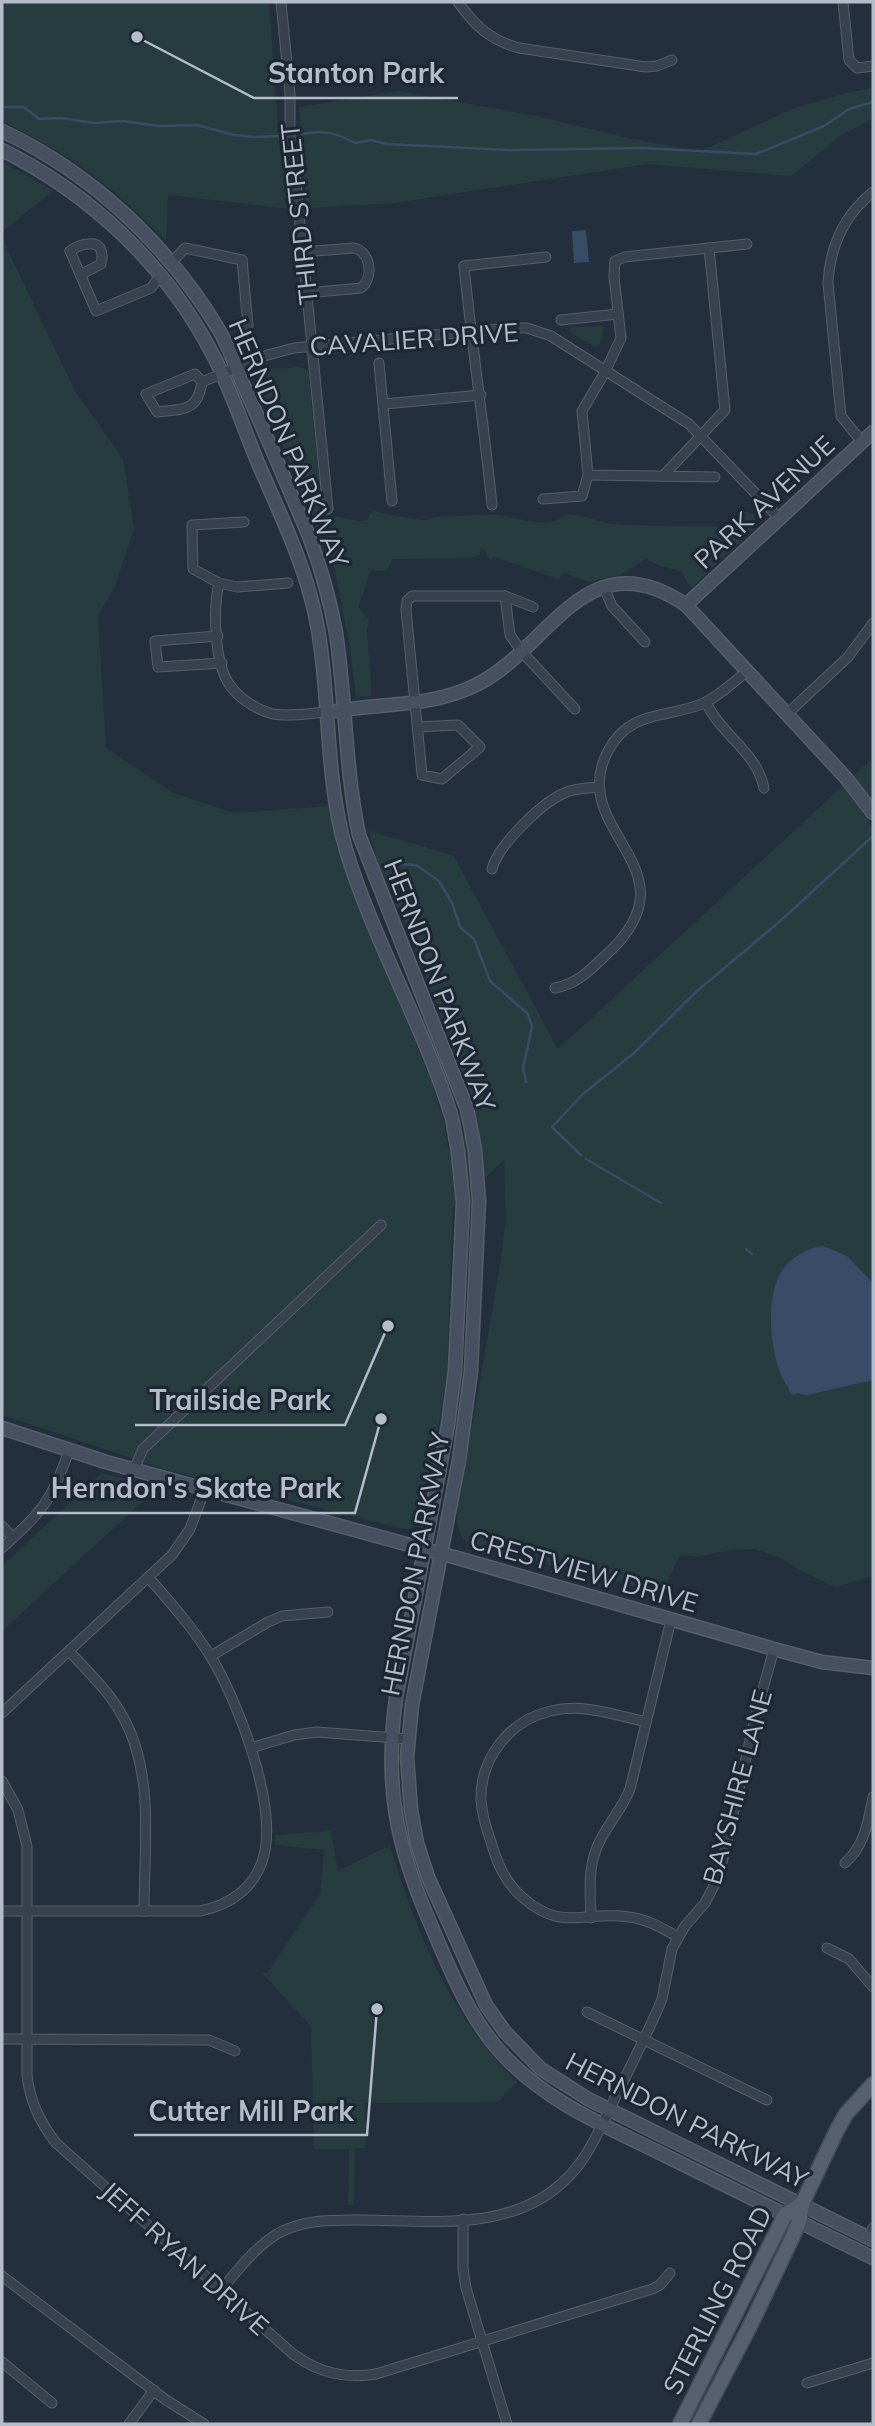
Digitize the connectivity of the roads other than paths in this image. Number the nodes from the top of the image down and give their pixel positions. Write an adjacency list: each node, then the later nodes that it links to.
1 (281, 2): 11 (street, THIRD STREET)
2 (458, 2): 4 (street)
3 (842, 2): 5 (street)
4 (672, 60)
5 (873, 66)
6 (2, 131): 13 (main road, HERNDON PARKWAY)
7 (2, 150): 15 (main road, HERNDON PARKWAY)
8 (873, 192): 31 (street)
9 (747, 244): 10 (street)
10 (709, 248): 17 (street); 30 (street)
11 (303, 252): 16 (street, THIRD STREET); 16 (street)
12 (546, 257): 20 (street)
13 (171, 263): 19 (street); 23 (main road, HERNDON PARKWAY)
14 (80, 275): 15 (street)
15 (160, 276): 25 (main road, HERNDON PARKWAY)
16 (307, 293): 21 (street, THIRD STREET)
17 (618, 314): 18 (street); 24 (street)
18 (561, 320)
19 (248, 326)
20 (470, 332): 21 (street, CAVALIER DRIVE); 24 (street, CAVALIER DRIVE); 27 (street)
21 (311, 346): 23 (street, CAVALIER DRIVE); 38 (street, THIRD STREET)
22 (379, 363): 28 (street)
23 (237, 368): 25 (street, CAVALIER DRIVE); 56 (main road, HERNDON PARKWAY)
24 (606, 372): 30 (street, CAVALIER DRIVE); 32 (street)
25 (221, 374): 26 (street, CAVALIER DRIVE); 57 (main road, HERNDON PARKWAY)
26 (202, 383): 26 (street)
27 (481, 395): 28 (street); 37 (street)
28 (384, 404): 36 (street)
29 (873, 432): 31 (main road, PARK AVENUE)
30 (702, 436): 33 (street); 39 (street, CAVALIER DRIVE)
31 (862, 442): 39 (main road, PARK AVENUE)
32 (588, 475): 33 (street); 35 (street)
33 (663, 476): 34 (street)
34 (715, 477)
35 (543, 499)
36 (392, 501)
37 (492, 505)
38 (328, 509)
39 (780, 519): 45 (main road, PARK AVENUE)
40 (244, 522): 41 (street)
41 (219, 583): 42 (street); 48 (street)
42 (288, 583)
43 (604, 588): 45 (main road); 49 (street); 50 (main road)
44 (505, 596): 46 (street); 50 (street); 54 (street)
45 (686, 606): 52 (main road)
46 (533, 607)
47 (873, 623): 58 (street)
48 (218, 636): 51 (street); 51 (street)
49 (645, 642)
50 (522, 652): 54 (main road); 55 (street)
51 (222, 663): 57 (street)
52 (747, 671): 53 (street); 58 (main road)
53 (706, 702): 60 (street); 61 (street)
54 (415, 704): 56 (main road); 59 (street)
55 (575, 709)
56 (343, 710): 57 (main road); 74 (main road, HERNDON PARKWAY)
57 (327, 712): 73 (main road, HERNDON PARKWAY)
58 (787, 714): 62 (main road)
59 (417, 727): 59 (street)
60 (599, 787): 63 (street); 64 (street)
61 (764, 788)
62 (873, 813)
63 (492, 869)
64 (555, 988)
65 (381, 1225): 68 (street)
66 (2, 1428): 67 (main road, CRESTVIEW DRIVE)
67 (69, 1450): 68 (main road, CRESTVIEW DRIVE); 71 (street)
68 (134, 1469): 69 (main road, CRESTVIEW DRIVE)
69 (205, 1489): 73 (main road, CRESTVIEW DRIVE); 75 (street)
70 (2, 1526): 71 (street)
71 (13, 1538): 72 (street)
72 (2, 1548)
73 (425, 1549): 74 (main road, CRESTVIEW DRIVE); 84 (main road, HERNDON PARKWAY)
74 (440, 1554): 77 (main road, CRESTVIEW DRIVE); 85 (main road, HERNDON PARKWAY)
75 (148, 1577): 79 (street); 80 (street)
76 (328, 1612): 80 (street)
77 (671, 1620): 78 (main road, CRESTVIEW DRIVE); 83 (street)
78 (774, 1649): 81 (main road, CRESTVIEW DRIVE); 94 (street, BAYSHIRE LANE)
79 (69, 1651): 82 (street); 92 (street)
80 (211, 1657): 86 (street)
81 (873, 1668)
82 (2, 1713)
83 (646, 1722): 93 (street); 93 (street)
84 (391, 1737): 85 (street); 86 (street); 105 (main road, HERNDON PARKWAY)
85 (408, 1739): 104 (main road, HERNDON PARKWAY)
86 (251, 1748): 92 (street)
87 (2, 1781): 91 (street, JEFF RYAN DRIVE)
88 (873, 1797): 89 (street)
89 (845, 1863)
90 (2, 1911): 91 (street)
91 (28, 1911): 92 (street); 99 (street, JEFF RYAN DRIVE)
92 (144, 1911)
93 (591, 1918): 94 (street)
94 (678, 1937): 100 (street, BAYSHIRE LANE)
95 (827, 1948): 96 (street)
96 (873, 1987)
97 (587, 2011): 100 (street)
98 (2, 2039): 99 (street)
99 (27, 2039): 101 (street); 114 (street, JEFF RYAN DRIVE)
100 (644, 2040): 103 (street); 104 (street, BAYSHIRE LANE)
101 (235, 2051)
102 (873, 2084): 106 (main road, STERLING ROAD)
103 (767, 2100)
104 (609, 2110): 105 (street, BAYSHIRE LANE); 106 (main road, HERNDON PARKWAY)
105 (602, 2124): 107 (main road, HERNDON PARKWAY); 108 (street, BAYSHIRE LANE)
106 (802, 2204): 107 (main road, STERLING ROAD); 109 (main road, STERLING ROAD); 110 (main road, HERNDON PARKWAY)
107 (785, 2215): 109 (main road, HERNDON PARKWAY); 124 (main road, STERLING ROAD)
108 (463, 2220): 114 (street, BAYSHIRE LANE); 115 (street)
109 (799, 2222): 111 (main road, HERNDON PARKWAY); 125 (main road, STERLING ROAD)
110 (872, 2235)
111 (873, 2258)
112 (670, 2273): 115 (street, JEFF RYAN DRIVE)
113 (2, 2276): 119 (street)
114 (221, 2290): 115 (street, JEFF RYAN DRIVE)
115 (482, 2342): 123 (street)
116 (2, 2362): 120 (street)
117 (873, 2363): 118 (street)
118 (807, 2383)
119 (154, 2390): 121 (street); 122 (street)
120 (51, 2403)
121 (129, 2424)
122 (204, 2424)
123 (508, 2424)
124 (680, 2424)
125 (699, 2424)

